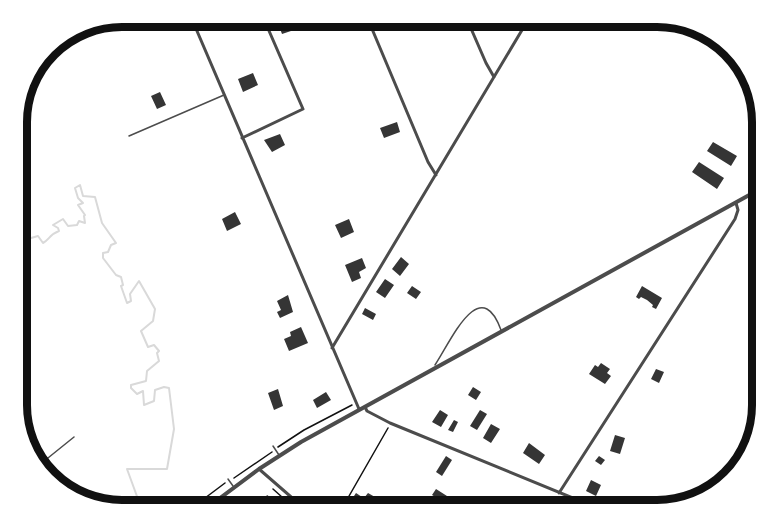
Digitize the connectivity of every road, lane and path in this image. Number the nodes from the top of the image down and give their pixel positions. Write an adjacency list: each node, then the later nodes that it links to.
1 (196, 27): 7 (street)
2 (268, 27): 9 (street)
3 (371, 27): 10 (street)
4 (470, 27): 6 (street)
5 (524, 27): 6 (street)
6 (494, 77): 10 (street)
7 (224, 95): 8 (lane); 9 (street)
8 (129, 136)
9 (242, 138): 14 (street)
10 (436, 175): 14 (street)
11 (752, 194): 12 (street)
12 (736, 203): 13 (street); 27 (street)
13 (501, 331): 15 (street); 15 (lane)
14 (332, 349): 16 (street)
15 (434, 368): 17 (street)
16 (355, 403): 18 (street); 21 (path)
17 (364, 406): 18 (street); 19 (street)
18 (359, 409): 22 (street)
19 (390, 423): 27 (street); 33 (path)
20 (74, 437): 23 (lane)
21 (274, 448): 22 (lane); 25 (path)
22 (279, 455): 24 (street)
23 (45, 460)
24 (259, 469): 26 (street); 31 (street)
25 (229, 480): 26 (lane); 29 (path)
26 (235, 488): 30 (street)
27 (559, 493): 34 (street)
28 (295, 495): 32 (path)
29 (202, 500)
30 (218, 500)
31 (295, 500)
32 (309, 500)
33 (347, 500)
34 (577, 500)

